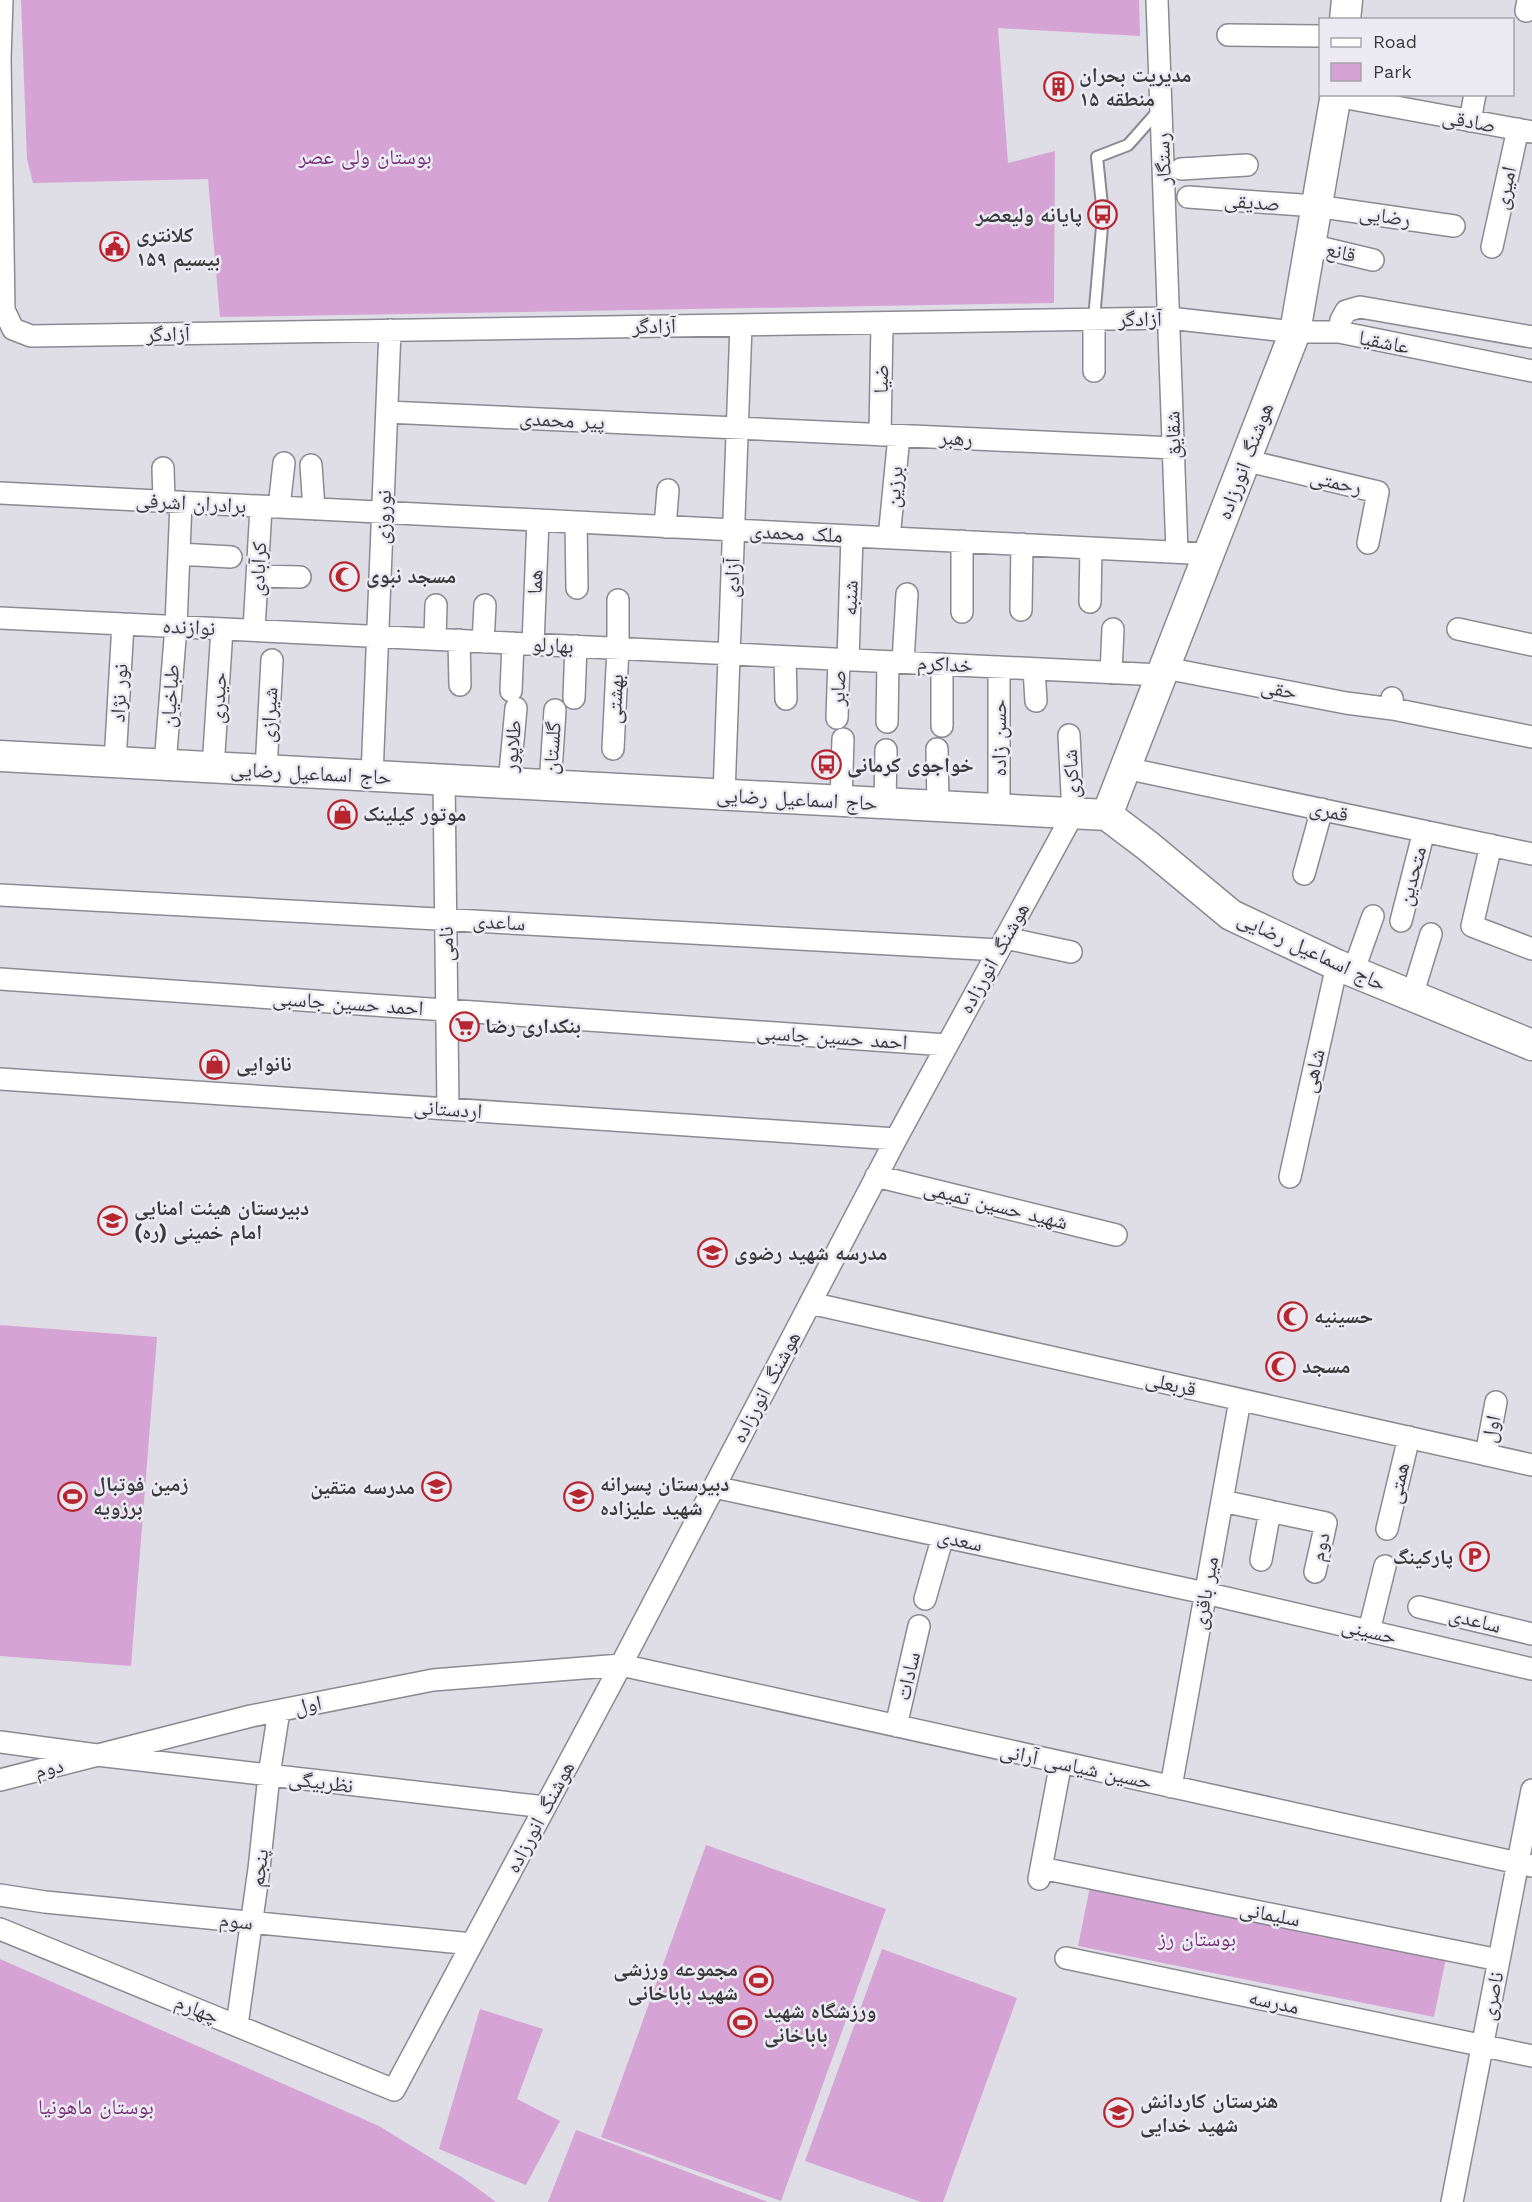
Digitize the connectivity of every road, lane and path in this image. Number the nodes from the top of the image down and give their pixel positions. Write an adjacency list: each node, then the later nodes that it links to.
1 (2, 0): 7 (street)
2 (1156, 0): 11 (street, رستگار)
3 (1347, 0): 4 (main road)
4 (1346, 18)
5 (1228, 35): 6 (street)
6 (1319, 36)
7 (0, 59): 26 (street, آزادگر)
8 (1336, 96): 17 (main road, هوشنگ انورزاده)
9 (1341, 96): 12 (street, صادقی)
10 (1475, 96): 12 (street)
11 (1161, 107): 22 (street, رستگار); 23 (lane)
12 (1470, 121): 13 (street, صادقی)
13 (1525, 131): 20 (street, امیری)
14 (1247, 165): 15 (street)
15 (1206, 168): 16 (street); 17 (street, صدیقی)
16 (1181, 169)
17 (1316, 207): 18 (street, رضایی); 19 (main road, هوشنگ انورزاده)
18 (1454, 226)
19 (1310, 245): 21 (street, قانع); 27 (main road, هوشنگ انورزاده)
20 (1492, 247)
21 (1373, 260)
22 (1169, 318): 23 (street, آزادگر); 27 (street, آزادگر); 35 (street, شقایق)
23 (1094, 319): 24 (street, آزادگر); 30 (street)
24 (882, 323): 25 (street, آزادگر); 34 (street, ضیا)
25 (741, 325): 26 (street, آزادگر); 33 (street, آزادی)
26 (390, 330): 32 (street, نوروزی)
27 (1295, 332): 28 (street, آزادگر); 36 (main road, هوشنگ انورزاده)
28 (1339, 333): 29 (street, عاشقیا); 31 (street, عاشقیا)
29 (1532, 337)
30 (1094, 371)
31 (1532, 371)
32 (387, 412): 33 (street, پیر محمدی); 45 (street, نوروزی)
33 (738, 428): 34 (street, رهبر); 49 (street, آزادی)
34 (889, 435): 35 (street, رهبر); 51 (street, برزین)
35 (1174, 448): 56 (street, شقایق)
36 (1244, 460): 53 (street, رحمتی); 58 (main road, هوشنگ انورزاده)
37 (284, 463): 43 (street, کرآبادی)
38 (311, 465): 44 (street)
39 (163, 468): 42 (street, طباخیان)
40 (668, 490): 48 (street)
41 (0, 493): 42 (street, برادران اشرفی)
42 (173, 502): 43 (street, برادران اشرفی); 57 (street, طباخیان)
43 (270, 507): 44 (street, برادران اشرفی); 60 (street, کرآبادی)
44 (314, 509): 45 (street, برادران اشرفی)
45 (383, 512): 46 (street, ملک محمدی); 77 (street, نوروزی)
46 (538, 520): 47 (street, ملک محمدی); 81 (street, هما)
47 (576, 522): 48 (street, ملک محمدی); 62 (street)
48 (665, 526): 49 (street, ملک محمدی)
49 (734, 530): 50 (street, ملک محمدی); 85 (street, آزادی)
50 (852, 536): 51 (street, ملک محمدی); 87 (street, شنبه)
51 (889, 538): 52 (street, ملک محمدی)
52 (962, 542): 54 (street, ملک محمدی); 69 (street)
53 (1368, 543)
54 (1022, 544): 55 (street, ملک محمدی); 68 (street)
55 (1091, 548): 56 (street, ملک محمدی); 65 (street)
56 (1177, 552): 58 (street, ملک محمدی)
57 (179, 554): 59 (street); 72 (street, طباخیان)
58 (1210, 554): 93 (main road, هوشنگ انورزاده)
59 (231, 557)
60 (258, 576): 61 (street); 75 (street, کرآبادی)
61 (300, 577)
62 (577, 588)
63 (907, 594): 89 (street)
64 (618, 600): 84 (street)
65 (1090, 602)
66 (436, 605): 78 (street)
67 (485, 605): 80 (street)
68 (1021, 610)
69 (962, 612)
70 (0, 618): 71 (street, نوازنده)
71 (123, 624): 72 (street, نوازنده); 111 (street, نور نژاد)
72 (176, 626): 73 (street, نوازنده); 112 (street, طباخیان)
73 (222, 629): 75 (street, نوازنده); 113 (street, حیدری)
74 (1113, 629): 94 (street)
75 (254, 630): 77 (street, نوازنده)
76 (1458, 630): 82 (street)
77 (378, 637): 78 (street, بهارلو); 116 (street, نوروزی)
78 (435, 639): 79 (street, بهارلو)
79 (459, 640): 80 (street, بهارلو); 95 (street)
80 (483, 642): 81 (street, بهارلو)
81 (523, 644): 83 (street, بهارلو); 98 (street, هما)
82 (1532, 645)
83 (576, 646): 84 (street, بهارلو); 96 (street)
84 (618, 648): 85 (street, بهارلو); 107 (street, بهشتی)
85 (729, 654): 86 (street, خداکرم); 120 (street, آزادی)
86 (785, 657): 87 (street, خداکرم); 97 (street)
87 (843, 659): 89 (street, خداکرم); 101 (street, صابر)
88 (272, 660): 115 (street, شیرازی)
89 (895, 662): 90 (street, خداکرم); 102 (street)
90 (942, 664): 91 (street, خداکرم); 103 (street)
91 (999, 667): 92 (street, خداکرم); 125 (street, حسن زاده)
92 (1034, 669): 94 (street, خداکرم); 99 (street)
93 (1163, 671): 94 (street, خداکرم); 105 (street, حقی); 114 (main road, هوشنگ انورزاده)
94 (1111, 673)
95 (460, 685)
96 (574, 698)
97 (786, 699)
98 (513, 700): 118 (street, طلاپور)
99 (1036, 700)
100 (555, 710): 119 (street, گلستان)
101 (837, 718)
102 (887, 722)
103 (942, 726)
104 (1069, 735): 126 (street, شاکری)
105 (1532, 737)
106 (843, 739): 121 (street)
107 (613, 749)
108 (937, 749): 123 (street)
109 (886, 750): 122 (street)
110 (0, 756): 111 (main road, حاج اسماعیل رضایی)
111 (115, 762): 112 (main road, حاج اسماعیل رضایی)
112 (165, 765): 113 (main road, حاج اسماعیل رضایی)
113 (213, 768): 115 (main road, حاج اسماعیل رضایی)
114 (1125, 768): 124 (street, قمری); 127 (main road, هوشنگ انورزاده)
115 (266, 770): 116 (main road, حاج اسماعیل رضایی)
116 (372, 776): 117 (main road, حاج اسماعیل رضایی)
117 (444, 780): 118 (main road, حاج اسماعیل رضایی); 134 (street, نامی)
118 (509, 783): 119 (main road, حاج اسماعیل رضایی)
119 (550, 786): 120 (main road, حاج اسماعیل رضایی)
120 (724, 795): 121 (main road, حاج اسماعیل رضایی)
121 (841, 801): 122 (main road, حاج اسماعیل رضایی)
122 (885, 803): 123 (main road, حاج اسماعیل رضایی)
123 (938, 806): 125 (main road, حاج اسماعیل رضایی)
124 (1322, 809): 128 (street, قمری); 131 (street)
125 (999, 810): 126 (main road, حاج اسماعیل رضایی)
126 (1073, 814): 127 (main road, حاج اسماعیل رضایی); 137 (street, هوشنگ انورزاده)
127 (1107, 815): 140 (main road, حاج اسماعیل رضایی)
128 (1424, 831): 129 (street, قمری); 135 (street, متحدین)
129 (1491, 845): 130 (street, قمری); 138 (street)
130 (1532, 854)
131 (1304, 873)
132 (0, 895): 134 (street, ساعدی)
133 (1373, 916): 140 (street, شاهی)
134 (446, 919): 137 (street, ساعدی); 143 (street, نامی)
135 (1401, 921)
136 (1431, 934): 142 (street)
137 (1002, 944): 139 (street, ساعدی); 144 (street, هوشنگ انورزاده)
138 (1532, 949)
139 (1071, 952)
140 (1345, 968): 142 (main road, حاج اسماعیل رضایی); 150 (street, شاهی)
141 (0, 979): 143 (street, احمد حسین جاسبی)
142 (1412, 996): 145 (main road, حاج اسماعیل رضایی)
143 (447, 1010): 144 (street, احمد حسین جاسبی); 147 (street, نامی)
144 (947, 1045): 148 (street, هوشنگ انورزاده)
145 (1532, 1045)
146 (0, 1079): 147 (street, اردستانی)
147 (448, 1109): 148 (street, اردستانی)
148 (896, 1138): 149 (street, هوشنگ انورزاده)
149 (876, 1176): 151 (street, شهید حسین تمیمی); 152 (street, هوشنگ انورزاده)
150 (1290, 1177)
151 (1116, 1235)
152 (810, 1303): 153 (street, قربعلی); 158 (street, هوشنگ انورزاده)
153 (1240, 1400): 155 (street, قربعلی); 159 (street, میر باقری)
154 (1496, 1402): 156 (street, اول)
155 (1408, 1437): 156 (street, قربعلی); 161 (street, همتی)
156 (1486, 1455): 157 (street, قربعلی)
157 (1532, 1465)
158 (714, 1486): 162 (street, سعدی); 172 (street, هوشنگ انورزاده)
159 (1222, 1501): 160 (street); 166 (street, میر باقری)
160 (1270, 1511): 163 (street); 165 (street, دوم)
161 (1387, 1529)
162 (943, 1536): 166 (street, سعدی); 167 (street)
163 (1261, 1560)
164 (1385, 1566): 170 (street)
165 (1315, 1572)
166 (1205, 1593): 170 (street, حسینی); 181 (street, میر باقری)
167 (925, 1599)
168 (1419, 1607): 171 (street, ساعدی)
169 (919, 1626): 175 (street, سادات)
170 (1369, 1631): 173 (street, حسینی)
171 (1532, 1634)
172 (621, 1665): 174 (street, اول); 175 (street, حسین شیاسی آرانی); 183 (street, هوشنگ انورزاده)
173 (1532, 1669)
174 (279, 1711): 177 (street, اول); 179 (street, پنجم)
175 (896, 1726): 178 (street, حسین شیاسی آرانی)
176 (0, 1742): 177 (street, اول)
177 (97, 1755): 179 (street, نظربیگی); 180 (street, دوم)
178 (1061, 1762): 181 (street, حسین شیاسی آرانی); 190 (street, سلیمانی)
179 (269, 1776): 183 (street, نظربیگی); 186 (street, پنجم)
180 (0, 1780)
181 (1171, 1786): 184 (street, حسین شیاسی آرانی)
182 (1532, 1790): 184 (street, ناصری)
183 (545, 1808): 188 (street, هوشنگ انورزاده)
184 (1525, 1864): 190 (street, ناصری)
185 (0, 1895): 186 (street, سوم)
186 (252, 1922): 188 (street, سوم); 191 (street, پنجم)
187 (0, 1929): 191 (street, چهارم)
188 (472, 1944): 194 (street, هوشنگ انورزاده)
189 (1066, 1958): 192 (street, مدرسه)
190 (1499, 1960): 192 (street, ناصری)
191 (237, 2025): 194 (street, چهارم)
192 (1482, 2046): 193 (street, مدرسه); 195 (street, ناصری)
193 (1532, 2056)
194 (394, 2090)
195 (1452, 2202)

